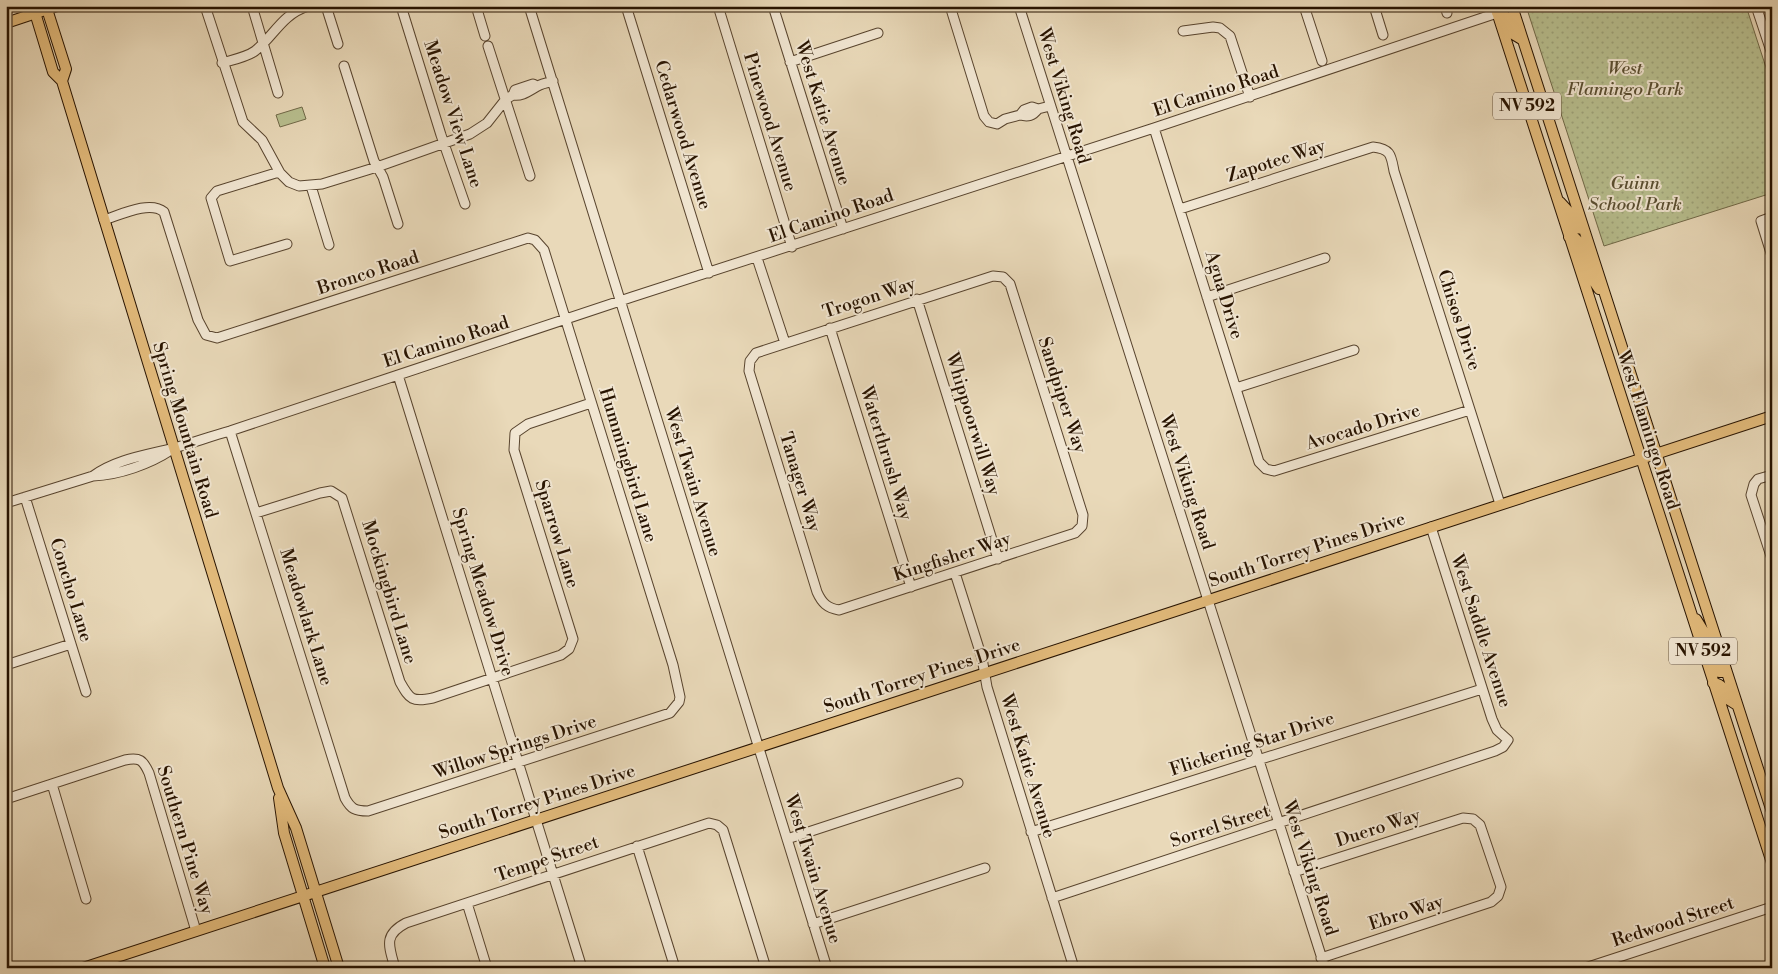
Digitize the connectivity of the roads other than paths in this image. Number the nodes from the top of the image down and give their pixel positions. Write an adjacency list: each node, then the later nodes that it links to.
1 (205, 6): 33 (street)
2 (252, 6): 27 (street)
3 (308, 6): 27 (street)
4 (326, 6): 28 (street)
5 (401, 6): 42 (street, Meadow View Lane)
6 (476, 6): 25 (street)
7 (529, 6): 36 (street, West Twain Avenue)
8 (626, 6): 65 (street, Cedarwood Avenue)
9 (718, 6): 61 (street, Pinewood Avenue)
10 (773, 6): 31 (street, West Katie Avenue)
11 (950, 6): 40 (street)
12 (1019, 6): 40 (street, West Viking Road)
13 (1304, 6): 32 (street)
14 (1374, 6): 24 (street)
15 (1512, 6): 26 (main road, West Flamingo Road / NV 592)
16 (1756, 6): 21 (street)
17 (50, 7): 18 (main road); 35 (main road, Spring Mountain Road)
18 (34, 10): 20 (main road); 35 (main road, Spring Mountain Road)
19 (1496, 10): 26 (main road); 39 (street, El Camino Road); 49 (main road, West Flamingo Road / NV 592)
20 (6, 23)
21 (1768, 30): 30 (street)
22 (1183, 31): 39 (street)
23 (878, 33): 31 (street)
24 (1383, 35)
25 (485, 36)
26 (1523, 40): 56 (main road, West Flamingo Road / NV 592)
27 (263, 43): 33 (street); 37 (street)
28 (338, 44)
29 (488, 46): 38 (street)
30 (1772, 54)
31 (790, 62): 55 (street, West Katie Avenue)
32 (1322, 62)
33 (222, 63): 46 (street)
34 (344, 66): 45 (street)
35 (62, 81): 53 (main road, Spring Mountain Road)
36 (552, 81): 38 (street); 70 (street, West Twain Avenue)
37 (278, 93)
38 (509, 97): 42 (street); 47 (street)
39 (1250, 97): 41 (street, El Camino Road)
40 (1050, 106): 44 (street, West Viking Road)
41 (1154, 128): 44 (street, El Camino Road); 51 (street, Agua Drive)
42 (445, 143): 45 (street); 50 (street, Meadow View Lane)
43 (1383, 148): 51 (street, Zapotec Way); 79 (street, Chisos Drive)
44 (1066, 156): 55 (street, El Camino Road); 97 (street, West Viking Road)
45 (377, 167): 48 (street); 54 (street)
46 (279, 172): 48 (street); 59 (street)
47 (530, 176)
48 (311, 186): 60 (street)
49 (1557, 199): 56 (main road); 57 (main road, West Flamingo Road / NV 592)
50 (465, 204)
51 (1180, 209): 67 (street, Agua Drive)
52 (1772, 217): 62 (street)
53 (104, 220): 58 (street, Bronco Road); 82 (main road, Spring Mountain Road)
54 (398, 224)
55 (842, 229): 61 (street, El Camino Road)
56 (1583, 229): 69 (main road, West Flamingo Road / NV 592)
57 (1569, 237): 69 (main road); 84 (main road, West Flamingo Road / NV 592)
58 (535, 240): 71 (street, Hummingbird Lane)
59 (287, 244)
60 (329, 246)
61 (792, 247): 63 (street, El Camino Road)
62 (1771, 253)
63 (757, 258): 65 (street, El Camino Road); 73 (street)
64 (1325, 258): 67 (street)
65 (709, 274): 70 (street, El Camino Road)
66 (1003, 277): 68 (street, Trogon Way); 91 (street, Sandpiper Way)
67 (1207, 297): 77 (street, Agua Drive)
68 (917, 299): 72 (street, Trogon Way); 93 (street, Whippoorwill Way)
69 (1607, 300): 83 (main road, West Flamingo Road / NV 592)
70 (621, 302): 71 (street, El Camino Road); 111 (street, West Twain Avenue)
71 (566, 320): 76 (street, El Camino Road); 78 (street, Hummingbird Lane)
72 (830, 328): 73 (street, Trogon Way); 96 (street, Waterthrush Way)
73 (784, 343): 75 (street, Trogon Way)
74 (1354, 350): 77 (street)
75 (750, 361): 98 (street, Tanager Way)
76 (398, 375): 81 (street, El Camino Road); 104 (street, Spring Meadow Drive)
77 (1236, 388): 85 (street, Agua Drive)
78 (592, 403): 104 (street, Sparrow Lane); 108 (street, Hummingbird Lane)
79 (1470, 410): 85 (street, Avocado Drive); 89 (street, Chisos Drive)
80 (1772, 416): 83 (main road, South Torrey Pines Drive)
81 (230, 430): 82 (street, El Camino Road); 90 (street, Meadowlark Lane)
82 (174, 448): 87 (street, El Camino Road); 116 (main road, Spring Mountain Road)
83 (1656, 453): 84 (main road, South Torrey Pines Drive); 102 (main road, West Flamingo Road / NV 592)
84 (1640, 458): 89 (main road, South Torrey Pines Drive); 99 (main road, West Flamingo Road / NV 592)
85 (1266, 469)
86 (1772, 475): 94 (street)
87 (25, 497): 88 (street, El Camino Road); 100 (street, Concho Lane)
88 (6, 503)
89 (1500, 504): 92 (main road, South Torrey Pines Drive)
90 (256, 513): 104 (street, Mockingbird Lane); 118 (street, Meadowlark Lane)
91 (1082, 526): 93 (street, Kingfisher Way)
92 (1431, 527): 97 (main road, South Torrey Pines Drive); 106 (street, West Saddle Avenue)
93 (998, 559): 95 (street, Kingfisher Way)
94 (1772, 559)
95 (955, 573): 96 (street, Kingfisher Way); 103 (street, West Katie Avenue)
96 (912, 587): 98 (street, Kingfisher Way)
97 (1207, 600): 103 (main road, South Torrey Pines Drive); 112 (street, West Viking Road)
98 (829, 608)
99 (1689, 608): 102 (main road); 105 (main road, West Flamingo Road / NV 592)
100 (71, 644): 101 (street); 107 (street, Concho Lane)
101 (6, 665)
102 (1726, 672): 109 (main road, West Flamingo Road / NV 592)
103 (985, 673): 111 (main road, South Torrey Pines Drive); 122 (street, West Katie Avenue)
104 (493, 678): 113 (street, Spring Meadow Drive)
105 (1713, 683): 109 (main road); 124 (main road, West Flamingo Road / NV 592)
106 (1482, 689): 110 (street, West Saddle Avenue); 112 (street, Flickering Star Drive)
107 (86, 692)
108 (680, 702): 113 (street, Willow Springs Drive)
109 (1737, 705): 119 (main road, West Flamingo Road / NV 592)
110 (1508, 740): 121 (street, Sorrel Street)
111 (758, 747): 120 (main road, South Torrey Pines Drive); 123 (street, West Twain Avenue)
112 (1258, 759): 121 (street, West Viking Road); 122 (street, Flickering Star Drive)
113 (519, 762): 118 (street, Willow Springs Drive); 120 (street, Spring Meadow Drive)
114 (958, 783): 123 (street)
115 (52, 784): 117 (street); 134 (street); 138 (street, Southern Pine Way)
116 (278, 788): 130 (main road, Spring Mountain Road); 131 (main road, Spring Mountain Road)
117 (6, 799)
118 (355, 810)
119 (1772, 812)
120 (536, 820): 129 (street, Spring Meadow Drive); 130 (main road, South Torrey Pines Drive)
121 (1279, 824): 128 (street, West Viking Road); 133 (street, Sorrel Street)
122 (1031, 832): 133 (street, West Katie Avenue)
123 (787, 839): 137 (street, West Twain Avenue)
124 (1769, 839): 126 (main road, West Flamingo Road / NV 592)
125 (637, 846): 129 (street, Tempe Street); 146 (street); 147 (street, Tempe Street)
126 (1772, 863)
127 (985, 868): 137 (street)
128 (1294, 872): 132 (street, Duero Way); 139 (street, West Viking Road)
129 (552, 875): 135 (street, Tempe Street); 145 (street, Spring Meadow Drive)
130 (316, 892): 131 (main road, South Torrey Pines Drive); 142 (main road, Spring Mountain Road)
131 (303, 896): 138 (main road, South Torrey Pines Drive); 141 (main road, Spring Mountain Road)
132 (1498, 896): 139 (street, Ebro Way)
133 (1052, 898): 149 (street, West Katie Avenue)
134 (86, 900)
135 (467, 903): 143 (street, Tempe Street); 144 (street)
136 (1772, 907): 151 (street, Redwood Street)
137 (813, 924): 148 (street, West Twain Avenue)
138 (196, 931): 140 (main road, South Torrey Pines Drive)
139 (1321, 958): 150 (street, West Viking Road)
140 (84, 968)
141 (325, 968)
142 (339, 968)
143 (395, 968)
144 (487, 968)
145 (582, 968)
146 (675, 968)
147 (766, 968)
148 (827, 968)
149 (1074, 968)
150 (1324, 968)
151 (1585, 968)

